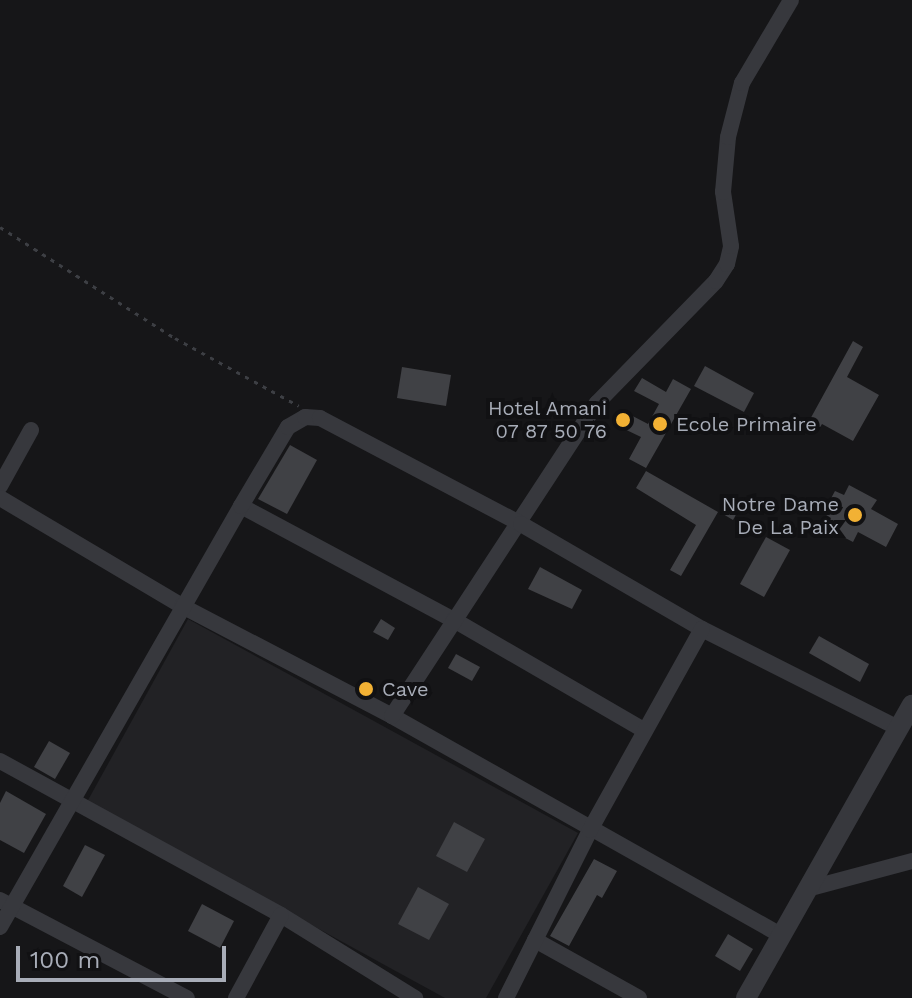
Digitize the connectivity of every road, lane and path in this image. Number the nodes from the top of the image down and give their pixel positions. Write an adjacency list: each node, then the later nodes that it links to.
1 (791, 0): 8 (street)
2 (0, 227): 3 (path)
3 (320, 418): 7 (street); 8 (street)
4 (31, 430): 5 (street)
5 (0, 486)
6 (0, 498): 9 (street)
7 (241, 506): 9 (street); 10 (street)
8 (521, 524): 10 (street); 11 (street)
9 (182, 606): 13 (street); 17 (street)
10 (454, 620): 13 (street); 15 (street)
11 (702, 629): 14 (street); 15 (street)
12 (912, 705): 14 (street)
13 (392, 716): 18 (street)
14 (898, 728): 20 (street)
15 (644, 730): 18 (street)
16 (0, 761): 17 (street)
17 (74, 802): 21 (street); 22 (street)
18 (590, 830): 24 (street); 25 (street)
19 (912, 861): 20 (street)
20 (807, 889): 24 (street)
21 (6, 904): 23 (street); 26 (street)
22 (281, 915): 27 (street); 28 (street)
23 (0, 927)
24 (780, 935): 31 (street)
25 (535, 940): 29 (street); 30 (street)
26 (187, 998)
27 (236, 998)
28 (415, 998)
29 (506, 998)
30 (639, 998)
31 (746, 998)

